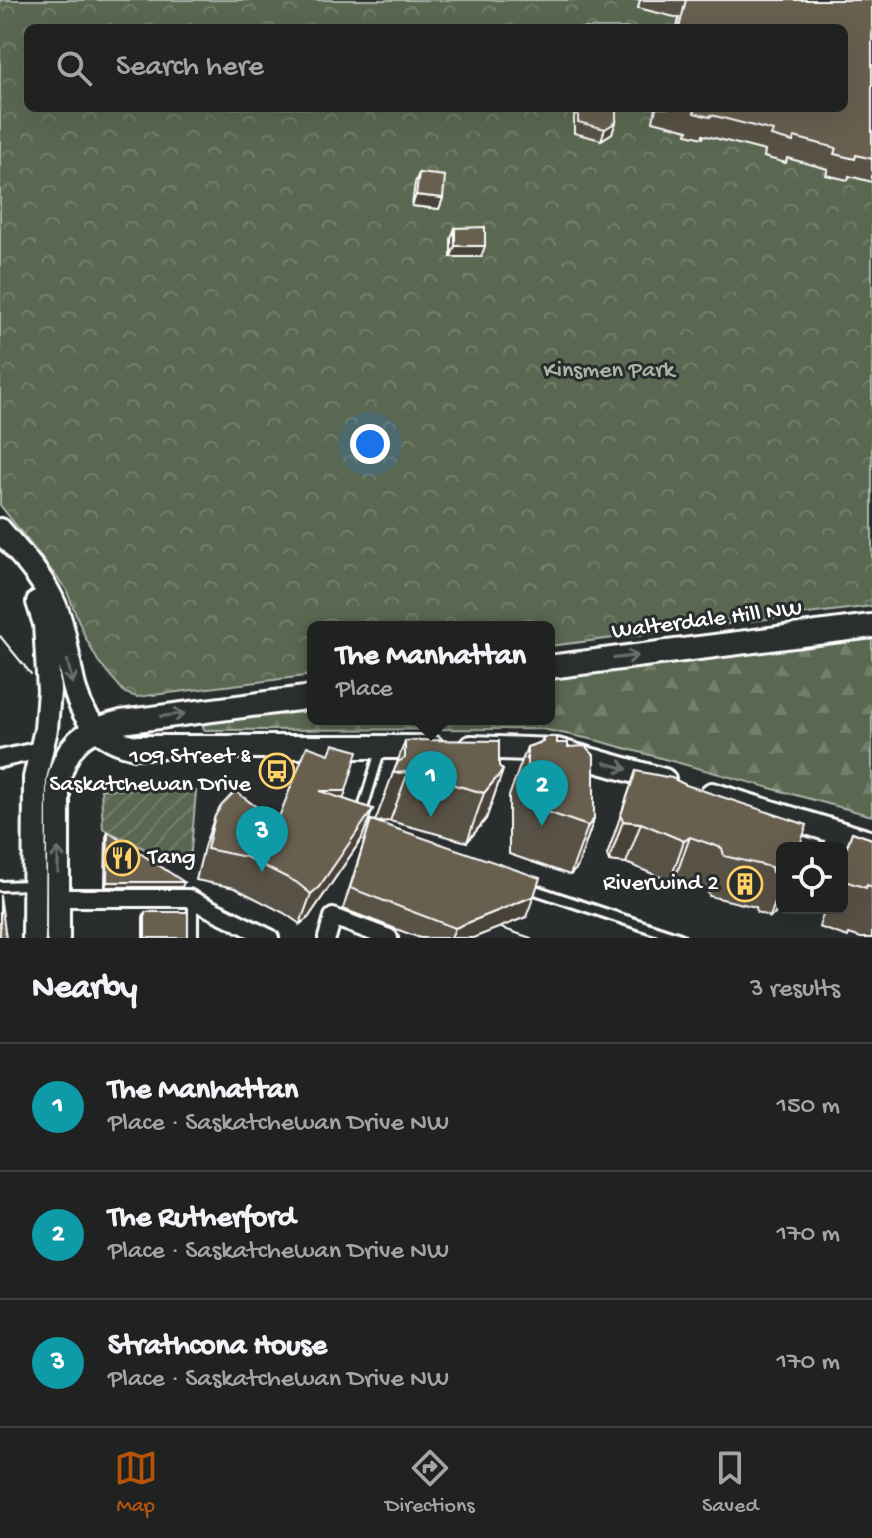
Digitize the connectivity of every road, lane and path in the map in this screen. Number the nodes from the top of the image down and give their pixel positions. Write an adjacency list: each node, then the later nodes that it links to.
1 (0, 530): 6 (main road, one-way to 6)
2 (0, 549): 8 (main road)
3 (872, 626): 4 (main road, Walterdale Hill NW, one-way to 3)
4 (555, 666)
5 (307, 698): 6 (main road, one-way to 5)
6 (97, 730): 7 (main road); 16 (main road, one-way to 6)
7 (381, 748): 10 (lane); 11 (main road, one-way to 11)
8 (40, 750): 9 (street); 14 (main road)
9 (0, 759)
10 (356, 830)
11 (829, 838): 12 (main road)
12 (872, 843)
13 (518, 884): 24 (lane)
14 (33, 885): 15 (lane); 18 (main road)
15 (0, 886)
16 (58, 898): 17 (street); 19 (main road)
17 (193, 901): 20 (lane); 21 (street)
18 (34, 938)
19 (58, 938)
20 (193, 938)
21 (270, 938)
22 (327, 938): 23 (street)
23 (389, 938)
24 (680, 938)

